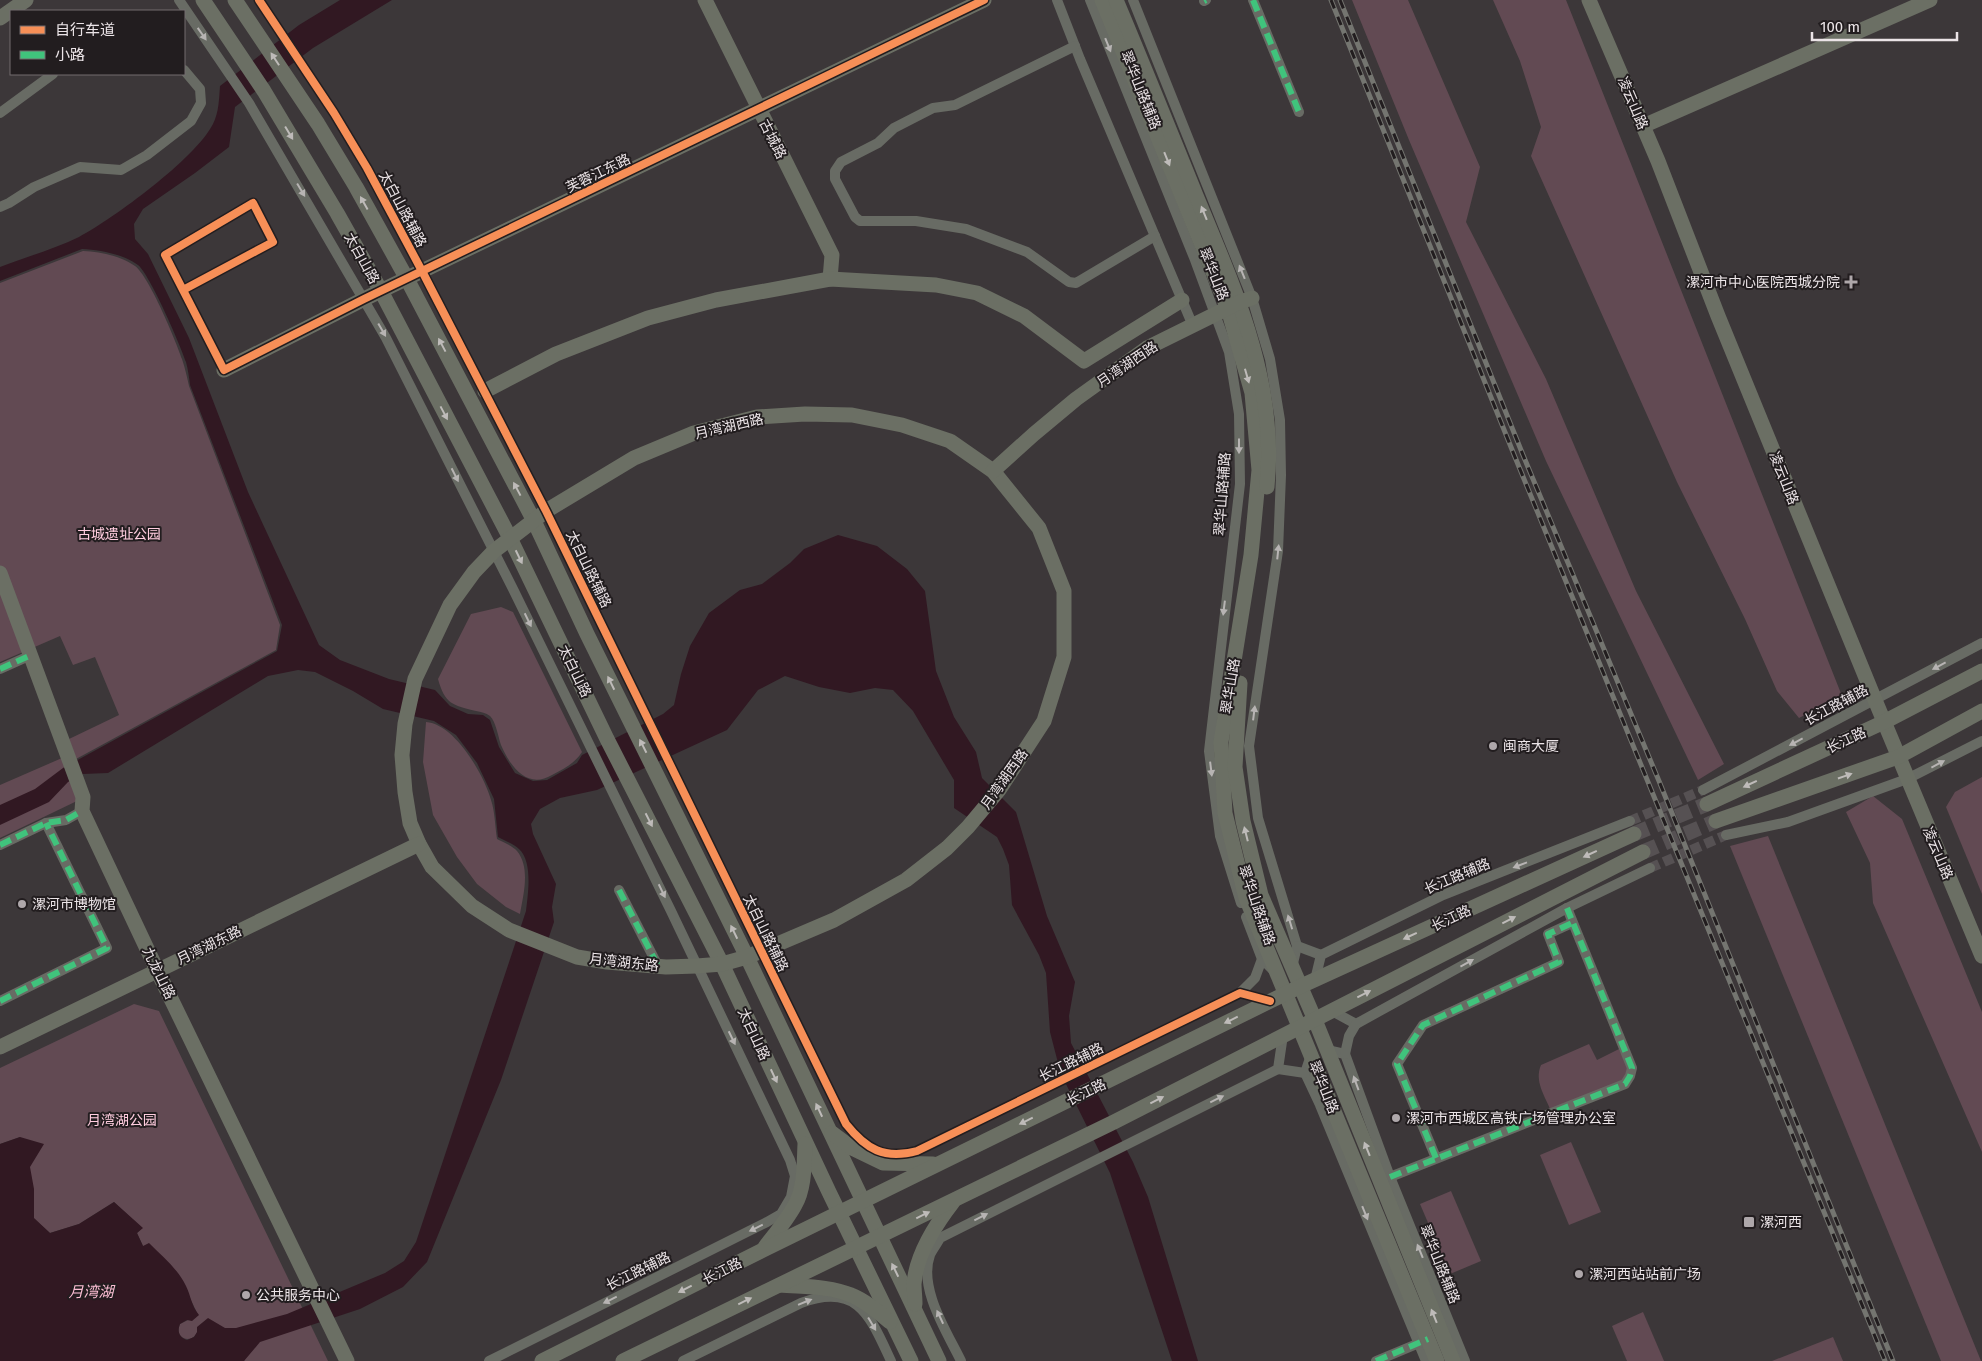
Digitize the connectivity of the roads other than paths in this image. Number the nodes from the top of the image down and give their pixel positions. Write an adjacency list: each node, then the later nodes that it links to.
1 (26, 0): 16 (main road)
2 (179, 0): 31 (street, one-way to 31)
3 (204, 0): 30 (main road, 太白山路, one-way to 30)
4 (235, 0): 27 (main road, 太白山路, one-way to 4)
5 (259, 0): 26 (street, 太白山路辅路)
6 (705, 0): 20 (main road, 古城路)
7 (984, 0): 20 (main road, 芙蓉江东路)
8 (1057, 0): 17 (street)
9 (1090, 0): 33 (street, 翠华山路辅路, one-way to 33)
10 (1102, 0): 33 (main road, 翠华山路, one-way to 33)
11 (1116, 0): 33 (main road, 翠华山路, one-way to 11)
12 (1133, 0): 33 (street, 翠华山路辅路, one-way to 12)
13 (1253, 0): 21 (street)
14 (1589, 0): 23 (main road, 凌云山路)
15 (1930, 0): 23 (main road)
16 (12, 10)
17 (1075, 46): 25 (street); 25 (street)
18 (185, 71): 24 (street)
19 (52, 75): 22 (street)
20 (758, 110): 26 (main road, 芙蓉江东路); 28 (main road, 古城路)
21 (1299, 112)
22 (0, 113)
23 (1643, 126): 47 (main road, 凌云山路)
24 (0, 207)
25 (1155, 236): 32 (street)
26 (422, 271): 27 (main road, 芙蓉江东路); 36 (street, 太白山路辅路)
27 (407, 279): 30 (main road, 芙蓉江东路); 39 (main road, 太白山路, one-way to 27)
28 (830, 279): 32 (main road); 36 (main road)
29 (183, 290): 29 (street); 35 (street)
30 (381, 291): 31 (main road, 芙蓉江东路); 40 (main road, 太白山路, one-way to 40)
31 (364, 299): 35 (main road, 芙蓉江东路); 41 (street, one-way to 41)
32 (1182, 300): 34 (street)
33 (1234, 306): 34 (main road, 月湾湖西路); 66 (street, 翠华山路辅路, one-way to 33); 70 (street, 翠华山路辅路, one-way to 70); 75 (main road, 翠华山路)
34 (1193, 326): 37 (main road, 月湾湖西路)
35 (224, 370)
36 (484, 391): 38 (street, 太白山路辅路)
37 (993, 471): 38 (main road, 月湾湖西路); 67 (main road, 月湾湖西路)
38 (546, 511): 39 (main road, 月湾湖西路); 67 (street, 太白山路辅路)
39 (534, 521): 40 (main road, 月湾湖西路); 67 (main road, 太白山路, one-way to 39)
40 (510, 538): 41 (main road, 月湾湖东路); 71 (main road, 太白山路, one-way to 71)
41 (494, 551): 59 (main road, 月湾湖东路); 73 (street, one-way to 73)
42 (0, 574): 44 (main road, 九龙山路)
43 (1982, 643): 47 (street, 长江路辅路, one-way to 47)
44 (29, 656): 45 (street); 54 (main road, 九龙山路)
45 (0, 669)
46 (1982, 671): 49 (main road, 长江路)
47 (1875, 700): 49 (main road, 凌云山路); 53 (street, 长江路辅路, one-way to 53)
48 (1982, 711): 51 (main road)
49 (1884, 722): 51 (main road, 凌云山路); 53 (main road, 长江路, one-way to 53)
50 (1982, 741): 52 (street, one-way to 50)
51 (1898, 757): 52 (main road, 凌云山路); 55 (main road, one-way to 51)
52 (1907, 779): 58 (street); 69 (main road, 凌云山路)
53 (1705, 797)
54 (82, 804): 56 (street); 74 (main road, 九龙山路)
55 (1716, 821)
56 (46, 823): 60 (street); 81 (street)
57 (1632, 827): 68 (street, 长江路辅路, one-way to 68); 76 (main road, 长江路, one-way to 76)
58 (1726, 835)
59 (419, 844): 72 (main road, 月湾湖东路); 74 (main road, 月湾湖东路)
60 (0, 846)
61 (1643, 852): 82 (main road, 长江路, one-way to 61)
62 (1650, 868): 64 (street)
63 (620, 890): 72 (street)
64 (1567, 908): 65 (street); 84 (street, one-way to 64)
65 (1572, 923): 96 (street); 96 (street)
66 (1297, 946): 68 (street); 75 (street, 翠华山路辅路)
67 (754, 954): 71 (main road, 月湾湖西路); 93 (main road, 太白山路, one-way to 67); 95 (street, 太白山路辅路)
68 (1321, 955): 76 (street)
69 (1982, 956)
70 (1262, 959): 75 (street, 翠华山路辅路); 78 (street)
71 (722, 964): 73 (main road, 月湾湖东路); 94 (main road, 太白山路, one-way to 94)
72 (658, 966): 73 (main road, 月湾湖东路)
73 (697, 966): 110 (street, 长江路辅路, one-way to 110)
74 (157, 970): 87 (main road, 月湾湖东路); 109 (main road, 九龙山路)
75 (1284, 971): 77 (main road, 翠华山路); 79 (main road, 翠华山路)
76 (1315, 980): 77 (main road, 长江路)
77 (1299, 987): 79 (main road, 长江路); 83 (main road, 翠华山路)
78 (1240, 993): 80 (street); 95 (street, 长江路辅路)
79 (1285, 994): 80 (main road, 长江路); 85 (main road, 翠华山路)
80 (1270, 1001): 97 (main road, 长江路, one-way to 97)
81 (0, 1002)
82 (1332, 1011): 83 (main road, 长江路); 84 (street)
83 (1315, 1020): 85 (main road, 长江路); 88 (main road, 翠华山路)
84 (1356, 1024): 89 (street)
85 (1300, 1027): 86 (main road, 长江路); 90 (main road, 翠华山路)
86 (1283, 1035): 91 (street); 99 (main road, 长江路, one-way to 86)
87 (0, 1047)
88 (1327, 1050): 89 (street); 121 (main road, 翠华山路, one-way to 88)
89 (1345, 1054): 98 (street, 翠华山路辅路, one-way to 89)
90 (1311, 1055): 92 (street); 108 (main road, 翠华山路)
91 (1278, 1069): 92 (street); 117 (street, one-way to 91)
92 (1305, 1073): 108 (street, one-way to 108)
93 (829, 1131): 97 (main road); 100 (main road, 太白山路)
94 (805, 1142): 101 (main road, 太白山路); 104 (main road)
95 (881, 1153)
96 (1436, 1158): 98 (street)
97 (940, 1164): 100 (main road, 长江路)
98 (1390, 1177): 122 (street, 翠华山路辅路, one-way to 98)
99 (956, 1199): 102 (main road, 长江路, one-way to 99); 106 (main road)
100 (863, 1201): 101 (main road, 长江路); 102 (main road, 太白山路)
101 (839, 1213): 103 (main road, 太白山路); 104 (main road, 长江路)
102 (880, 1236): 103 (main road, 长江路); 106 (main road, 太白山路, one-way to 102)
103 (856, 1247): 105 (main road, 长江路); 107 (main road, 太白山路)
104 (763, 1250): 111 (main road, 长江路, one-way to 111)
105 (779, 1285): 107 (main road); 112 (main road, 长江路, one-way to 105)
106 (916, 1313): 116 (main road, 太白山路)
107 (894, 1325): 115 (main road, 太白山路)
108 (1423, 1341): 118 (street); 119 (street); 120 (main road, 翠华山路)
109 (347, 1361)
110 (489, 1361)
111 (542, 1361)
112 (622, 1361)
113 (683, 1361): 114 (street, one-way to 114)
114 (891, 1361)
115 (911, 1361)
116 (939, 1361)
117 (961, 1361)
118 (1376, 1361)
119 (1426, 1361)
120 (1437, 1361)
121 (1452, 1361)
122 (1465, 1361)

